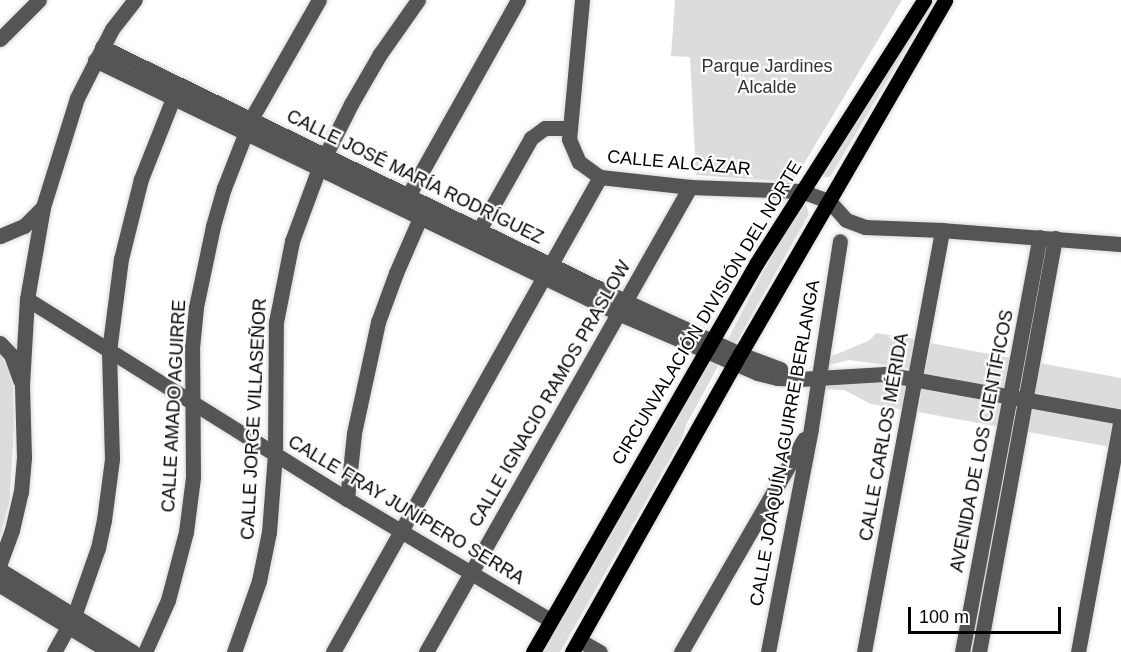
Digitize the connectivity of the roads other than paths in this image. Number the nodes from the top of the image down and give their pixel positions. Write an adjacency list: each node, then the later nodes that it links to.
1 (39, 0): 9 (street)
2 (135, 0): 10 (street)
3 (319, 0): 12 (street, CALLE AMADO AGUIRRE)
4 (418, 0): 14 (street, CALLE JORGE VILLASEÑOR)
5 (518, 0): 18 (street)
6 (582, 0): 13 (street, CALLE ALCÁZAR)
7 (945, 0): 19 (main road)
8 (920, 4): 17 (main road, CIRCUNVALACIÓN DIVISIÓN DEL NORTE)
9 (0, 39)
10 (98, 53): 11 (street, CALLE JOSÉ MARÍA RODRÍGUEZ); 20 (street)
11 (176, 91): 12 (street, CALLE JOSÉ MARÍA RODRÍGUEZ); 33 (street)
12 (248, 126): 14 (street, CALLE JOSÉ MARÍA RODRÍGUEZ); 39 (street, CALLE AMADO AGUIRRE)
13 (569, 128): 15 (street, CALLE ALCÁZAR); 22 (street)
14 (322, 161): 18 (street, CALLE JOSÉ MARÍA RODRÍGUEZ); 21 (street, CALLE JOSÉ MARÍA RODRÍGUEZ); 42 (street, CALLE JORGE VILLASEÑOR)
15 (600, 177): 16 (street, CALLE ALCÁZAR); 28 (street)
16 (690, 187): 17 (street, CALLE ALCÁZAR); 30 (street, CALLE IGNACIO RAMOS PRASLOW)
17 (801, 190): 19 (street, CALLE ALCÁZAR); 32 (main road, CIRCUNVALACIÓN DIVISIÓN DEL NORTE)
18 (408, 196): 21 (street, CALLE JOSÉ MARÍA RODRÍGUEZ)
19 (829, 201): 23 (street); 34 (main road)
20 (43, 207): 24 (street); 29 (street)
21 (423, 211): 22 (street, CALLE JOSÉ MARÍA RODRÍGUEZ); 28 (street, CALLE JOSÉ MARÍA RODRÍGUEZ); 43 (street)
22 (479, 230): 28 (street, CALLE JOSÉ MARÍA RODRÍGUEZ)
23 (942, 230): 25 (street); 36 (street, CALLE CARLOS MÉRIDA)
24 (0, 236)
25 (1048, 238): 27 (street); 38 (street, AVENIDA DE LOS CIENTÍFICOS)
26 (840, 241): 35 (street, CALLE JOAQUÍN AGUIRRE BERLANGA)
27 (1121, 244)
28 (548, 271): 30 (street, CALLE JOSÉ MARÍA RODRÍGUEZ); 44 (street)
29 (27, 300): 33 (street, CALLE FRAY JUNÍPERO SERRA); 37 (street)
30 (622, 307): 32 (street, CALLE JOSÉ MARÍA RODRÍGUEZ); 47 (street, CALLE IGNACIO RAMOS PRASLOW)
31 (0, 343): 37 (street)
32 (708, 346): 34 (street, CALLE JOSÉ MARÍA RODRÍGUEZ); 50 (main road, CIRCUNVALACIÓN DIVISIÓN DEL NORTE)
33 (109, 351): 39 (street, CALLE FRAY JUNÍPERO SERRA); 49 (street)
34 (738, 359): 35 (street, CALLE JOSÉ MARÍA RODRÍGUEZ); 51 (main road)
35 (820, 376): 36 (street, CALLE JOSÉ MARÍA RODRÍGUEZ); 41 (street, CALLE JOAQUÍN AGUIRRE BERLANGA)
36 (915, 378): 38 (street, CALLE JOSÉ MARÍA RODRÍGUEZ); 63 (street, CALLE CARLOS MÉRIDA)
37 (22, 386): 45 (street)
38 (1017, 398): 40 (street, CALLE JOSÉ MARÍA RODRÍGUEZ); 64 (street, AVENIDA DE LOS CIENTÍFICOS); 65 (street, AVENIDA DE LOS CIENTÍFICOS)
39 (192, 403): 42 (street, CALLE FRAY JUNÍPERO SERRA); 55 (street, CALLE AMADO AGUIRRE)
40 (1121, 417): 66 (street)
41 (811, 428): 61 (street); 62 (street, CALLE JOAQUÍN AGUIRRE BERLANGA)
42 (275, 454): 43 (street, CALLE FRAY JUNÍPERO SERRA); 56 (street, CALLE JORGE VILLASEÑOR)
43 (347, 499): 44 (street, CALLE FRAY JUNÍPERO SERRA)
44 (402, 531): 47 (street, CALLE FRAY JUNÍPERO SERRA); 57 (street)
45 (0, 563)
46 (0, 570): 49 (street)
47 (471, 573): 50 (street, CALLE FRAY JUNÍPERO SERRA); 58 (street, CALLE IGNACIO RAMOS PRASLOW)
48 (0, 585): 49 (street)
49 (71, 621): 52 (street); 53 (street); 54 (street)
50 (550, 621): 59 (main road, CIRCUNVALACIÓN DIVISIÓN DEL NORTE)
51 (576, 646): 60 (street)
52 (54, 652)
53 (110, 652)
54 (133, 652)
55 (145, 652)
56 (234, 652)
57 (333, 652)
58 (426, 652)
59 (533, 652)
60 (600, 652)
61 (681, 652)
62 (768, 652)
63 (864, 652)
64 (962, 652)
65 (979, 652)
66 (1078, 652)

